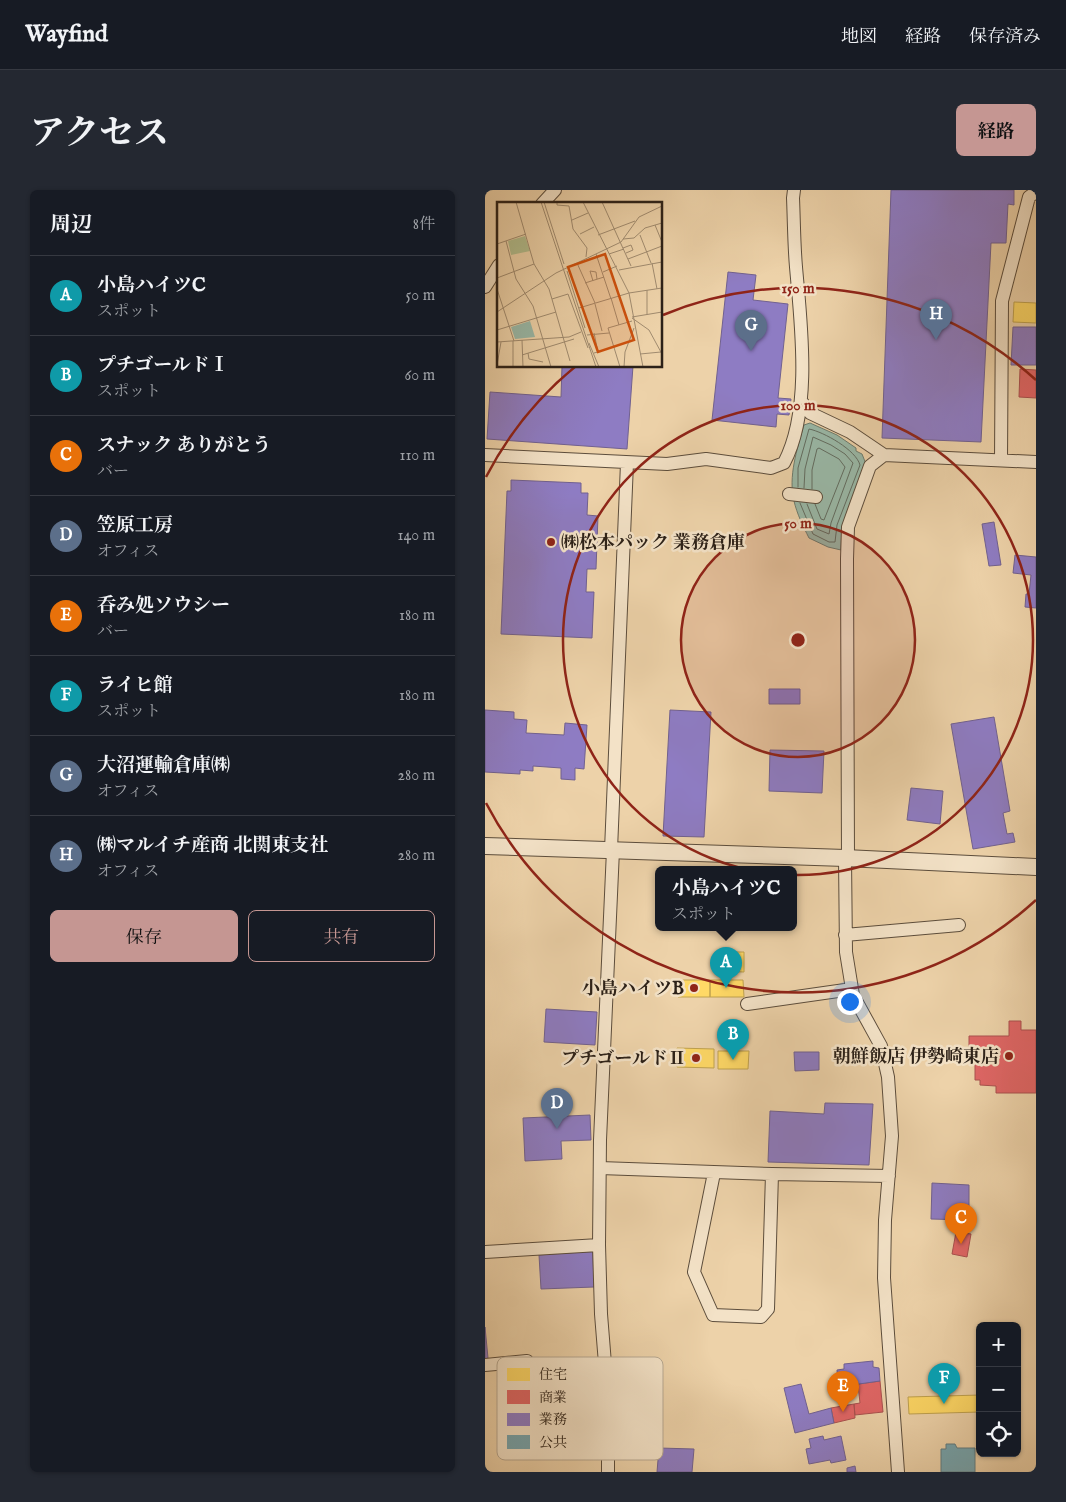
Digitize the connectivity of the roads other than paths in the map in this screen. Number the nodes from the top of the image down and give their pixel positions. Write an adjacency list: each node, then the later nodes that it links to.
1 (555, 190): 4 (street)
2 (794, 190): 7 (street)
3 (1036, 192): 10 (street)
4 (544, 202)
5 (497, 268): 6 (street)
6 (485, 287)
7 (802, 402): 9 (street); 12 (street)
8 (485, 455): 12 (street)
9 (884, 455): 10 (street); 17 (street)
10 (1001, 460): 11 (street)
11 (1036, 462)
12 (627, 463): 16 (street)
13 (789, 494): 14 (street)
14 (816, 497)
15 (485, 846): 16 (street)
16 (612, 850): 17 (street); 23 (street)
17 (847, 858): 18 (street); 20 (street)
18 (1036, 867)
19 (959, 925): 20 (street)
20 (845, 935): 21 (street)
21 (852, 988): 22 (street); 26 (street)
22 (747, 1004)
23 (600, 1168): 24 (street); 27 (street)
24 (714, 1173): 25 (street); 25 (street)
25 (772, 1174): 26 (street)
26 (889, 1176): 30 (street)
27 (599, 1245): 28 (street); 29 (street)
28 (485, 1252)
29 (604, 1357)
30 (899, 1472)

